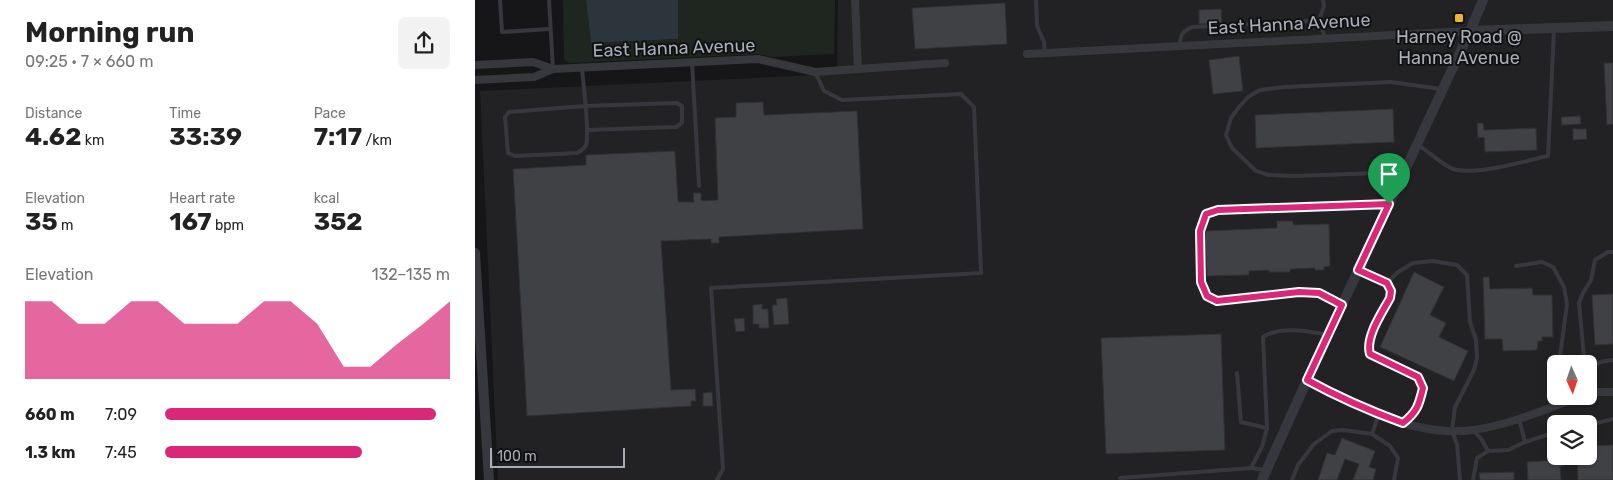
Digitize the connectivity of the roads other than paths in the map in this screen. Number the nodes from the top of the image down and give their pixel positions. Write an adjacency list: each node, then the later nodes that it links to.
1 (500, 0): 10 (lane)
2 (549, 0): 10 (lane)
3 (855, 0): 21 (street)
4 (1036, 0): 14 (lane)
5 (1323, 0): 7 (lane)
6 (1483, 0): 11 (street)
7 (1317, 23): 12 (lane); 13 (lane)
8 (1613, 26): 9 (street, East Hanna Avenue)
9 (1554, 28): 11 (street, East Hanna Avenue); 27 (lane)
10 (550, 29): 20 (lane)
11 (1470, 31): 12 (street, East Hanna Avenue); 24 (street)
12 (1325, 38): 13 (street, East Hanna Avenue)
13 (1180, 46): 14 (street, East Hanna Avenue)
14 (1045, 53): 15 (street, East Hanna Avenue)
15 (1027, 54)
16 (692, 62): 19 (street, East Hanna Avenue); 22 (street, East Hanna Avenue); 29 (lane)
17 (945, 63): 21 (street, East Hanna Avenue)
18 (475, 64): 20 (street, East Hanna Avenue)
19 (582, 68): 20 (street, East Hanna Avenue); 25 (lane)
20 (553, 69): 23 (street, East Hanna Avenue)
21 (858, 69): 22 (street, East Hanna Avenue)
22 (815, 72): 65 (lane)
23 (475, 80)
24 (1443, 89): 27 (street); 28 (lane)
25 (585, 106): 26 (lane); 26 (lane); 26 (lane)
26 (587, 130)
27 (1417, 144): 30 (street)
28 (1377, 173)
29 (699, 186)
30 (1389, 204): 34 (street); 36 (lane)
31 (1613, 252): 40 (lane)
32 (475, 254): 37 (street)
33 (1516, 266): 39 (lane)
34 (1358, 270): 35 (lane); 36 (street)
35 (1387, 283): 52 (lane); 56 (lane)
36 (1342, 305): 38 (street)
37 (477, 311): 44 (street)
38 (1328, 335): 45 (street); 54 (lane)
39 (1561, 355)
40 (1584, 355)
41 (1613, 360): 42 (lane)
42 (1597, 363)
43 (1237, 373): 54 (lane)
44 (479, 377): 64 (street)
45 (1307, 380): 49 (street); 62 (street)
46 (1613, 392): 47 (street)
47 (1597, 393)
48 (1549, 405): 50 (street)
49 (1379, 414): 52 (street); 57 (lane)
50 (1519, 418): 55 (street); 59 (lane)
51 (1613, 420): 53 (lane)
52 (1403, 423): 56 (street)
53 (1597, 424)
54 (1267, 428): 61 (lane)
55 (1473, 430): 56 (street); 60 (lane)
56 (1452, 431): 68 (lane)
57 (1372, 434): 66 (lane); 67 (lane)
58 (1547, 435): 59 (lane)
59 (1525, 442): 60 (lane)
60 (1488, 451): 69 (lane)
61 (1251, 468): 62 (lane); 63 (lane)
62 (1265, 475)
63 (1120, 478)
64 (489, 480)
65 (717, 480)
66 (1292, 480)
67 (1394, 480)
68 (1459, 480)
69 (1473, 480)

